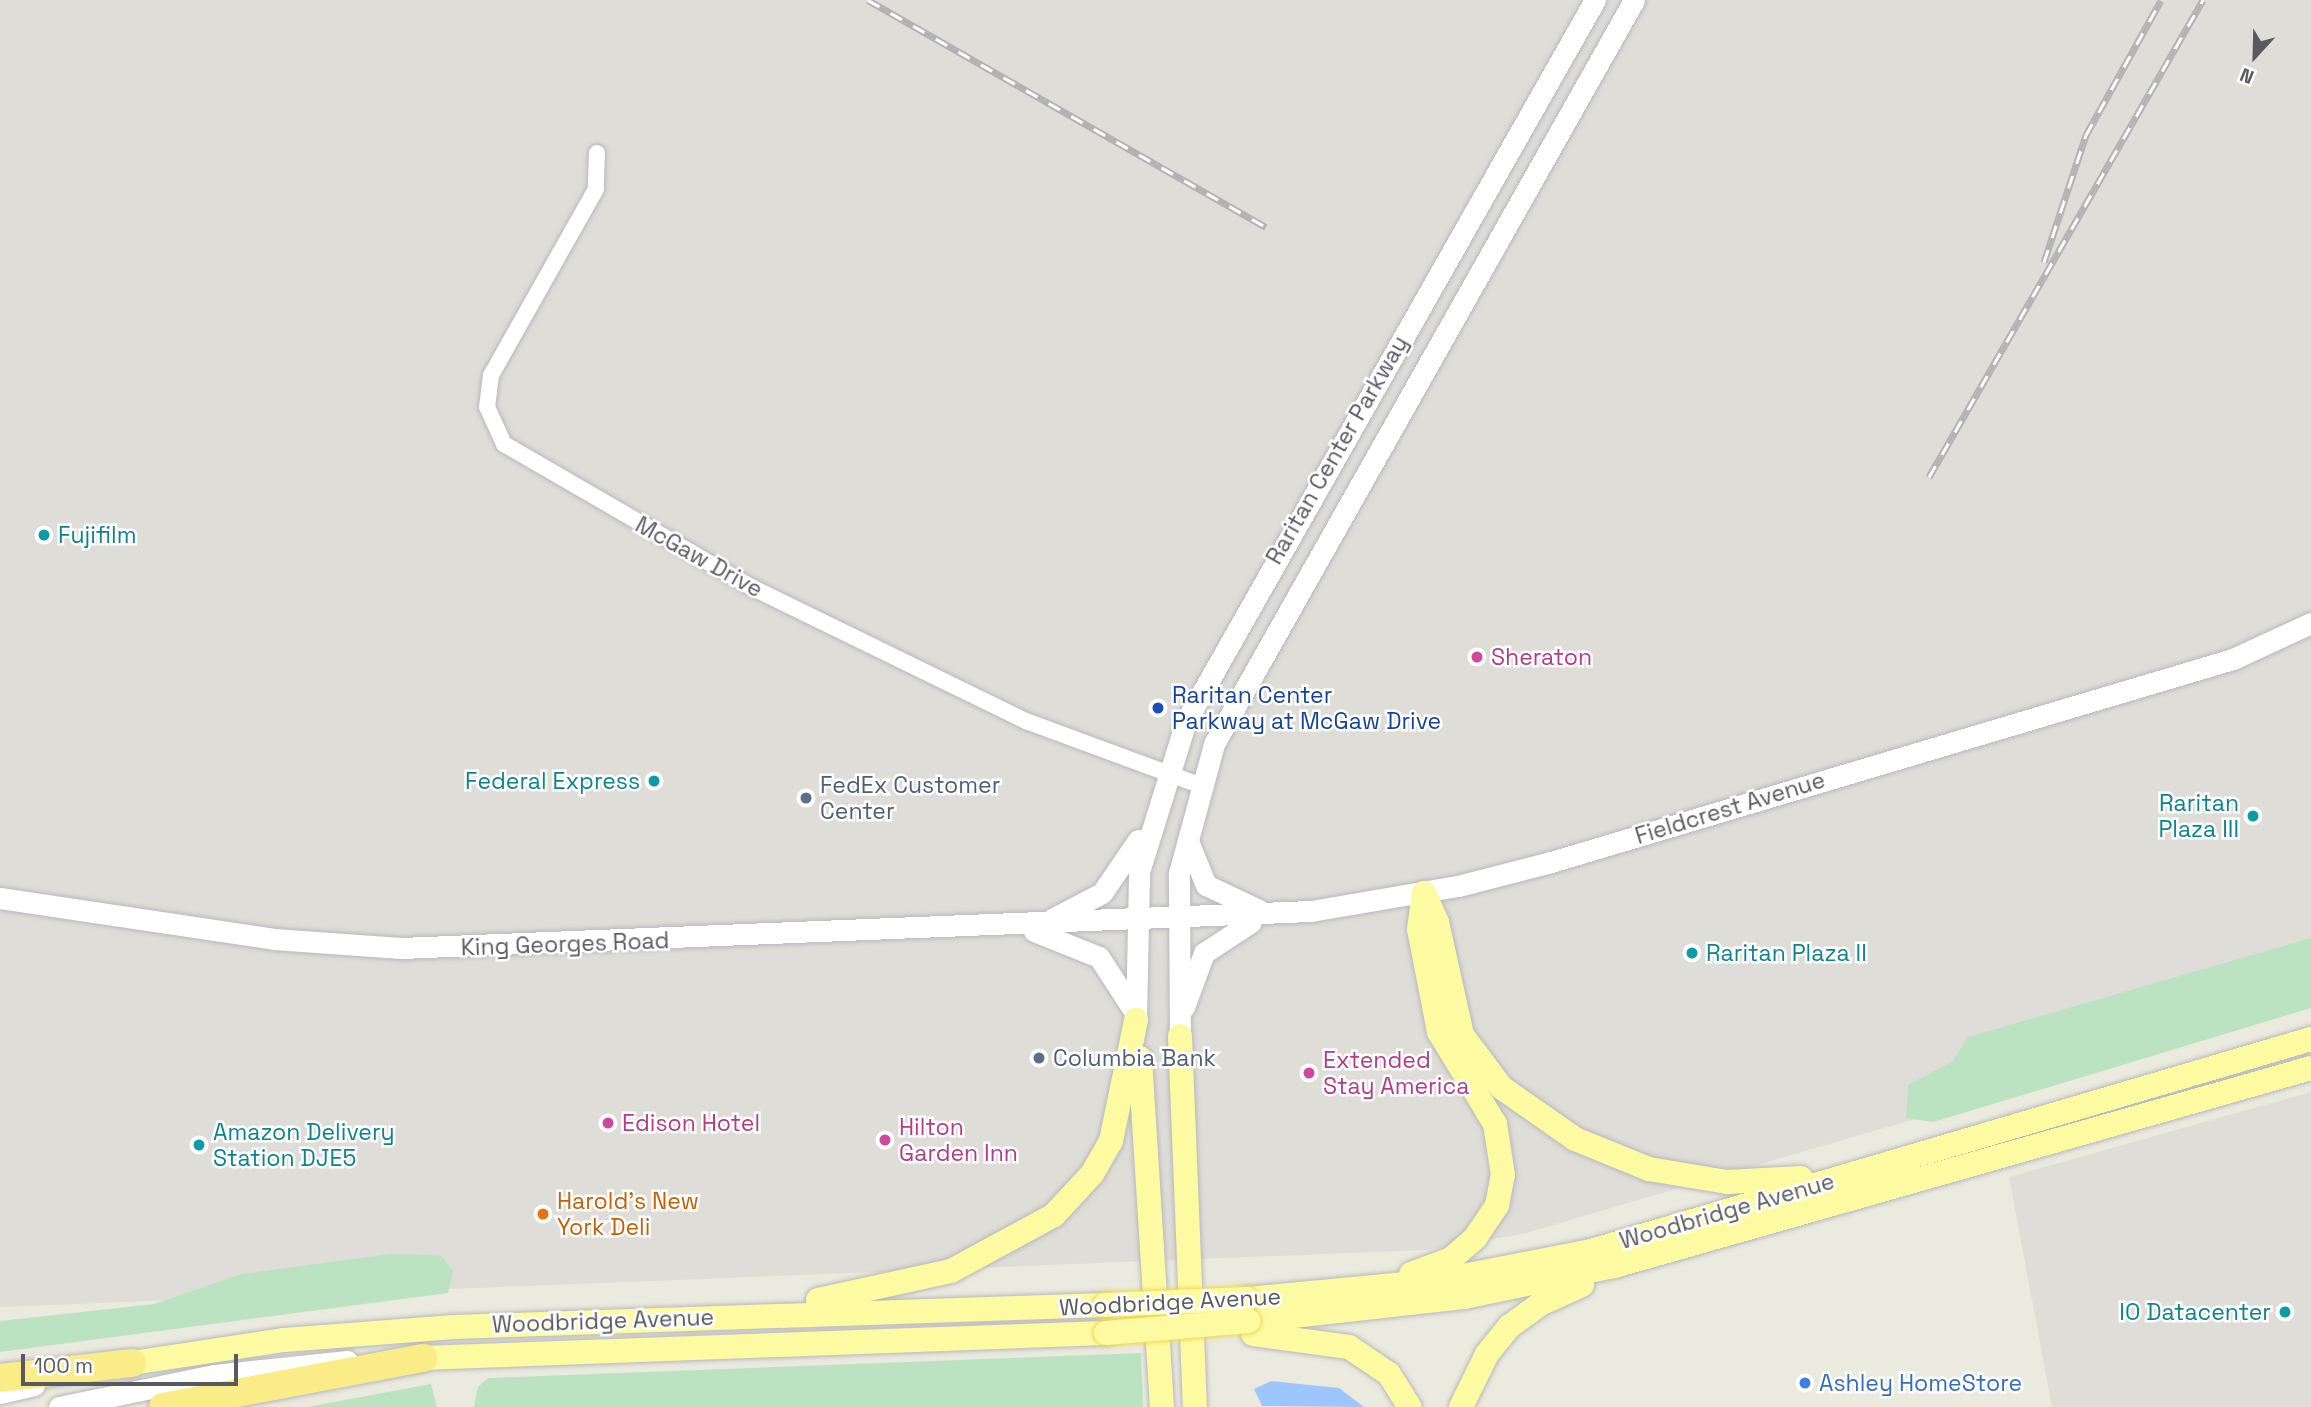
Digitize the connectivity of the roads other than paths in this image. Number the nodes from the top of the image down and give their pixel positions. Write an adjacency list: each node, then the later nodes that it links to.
1 (1595, 0): 5 (main road, Raritan Center Parkway)
2 (1634, 0): 6 (main road, Raritan Center Parkway)
3 (597, 153): 5 (street, McGaw Drive)
4 (2311, 623): 9 (main road, Fieldcrest Avenue)
5 (1167, 771): 6 (street, McGaw Drive); 7 (main road, Raritan Center Parkway)
6 (1199, 785): 8 (main road, Raritan Center Parkway)
7 (1156, 803): 13 (main road, Raritan Center Parkway); 14 (main road)
8 (1186, 829): 11 (main road); 12 (main road, Raritan Center Parkway)
9 (1424, 893): 11 (main road, Fieldcrest Avenue); 20 (main road); 23 (main road)
10 (0, 898): 15 (main road, King Georges Road)
11 (1283, 913): 12 (main road, Fieldcrest Avenue); 17 (main road)
12 (1176, 920): 13 (main road, Fieldcrest Avenue); 17 (main road, Raritan Center Parkway)
13 (1134, 922): 14 (main road, King Georges Road); 16 (main road, Raritan Center Parkway)
14 (1026, 925): 15 (main road, King Georges Road)
15 (993, 927): 16 (main road)
16 (1136, 1020): 22 (main road); 32 (main road)
17 (1180, 1036): 33 (main road)
18 (2311, 1039): 20 (main road, Woodbridge Avenue)
19 (2311, 1068): 21 (main road, Woodbridge Avenue)
20 (1906, 1159): 23 (main road, Woodbridge Avenue)
21 (1718, 1239): 23 (main road, Woodbridge Avenue); 35 (main road)
22 (664, 1318): 23 (main road, Woodbridge Avenue, bridge); 25 (main road, Woodbridge Avenue)
23 (1248, 1318): 24 (main road, Woodbridge Avenue, bridge); 34 (main road)
24 (423, 1358): 28 (highway); 29 (main road, Woodbridge Avenue)
25 (132, 1363): 26 (highway); 27 (main road, Woodbridge Avenue)
26 (0, 1378)
27 (0, 1393)
28 (230, 1393): 30 (highway); 31 (highway)
29 (59, 1407)
30 (163, 1407)
31 (191, 1407)
32 (1162, 1407)
33 (1195, 1407)
34 (1410, 1407)
35 (1461, 1407)

